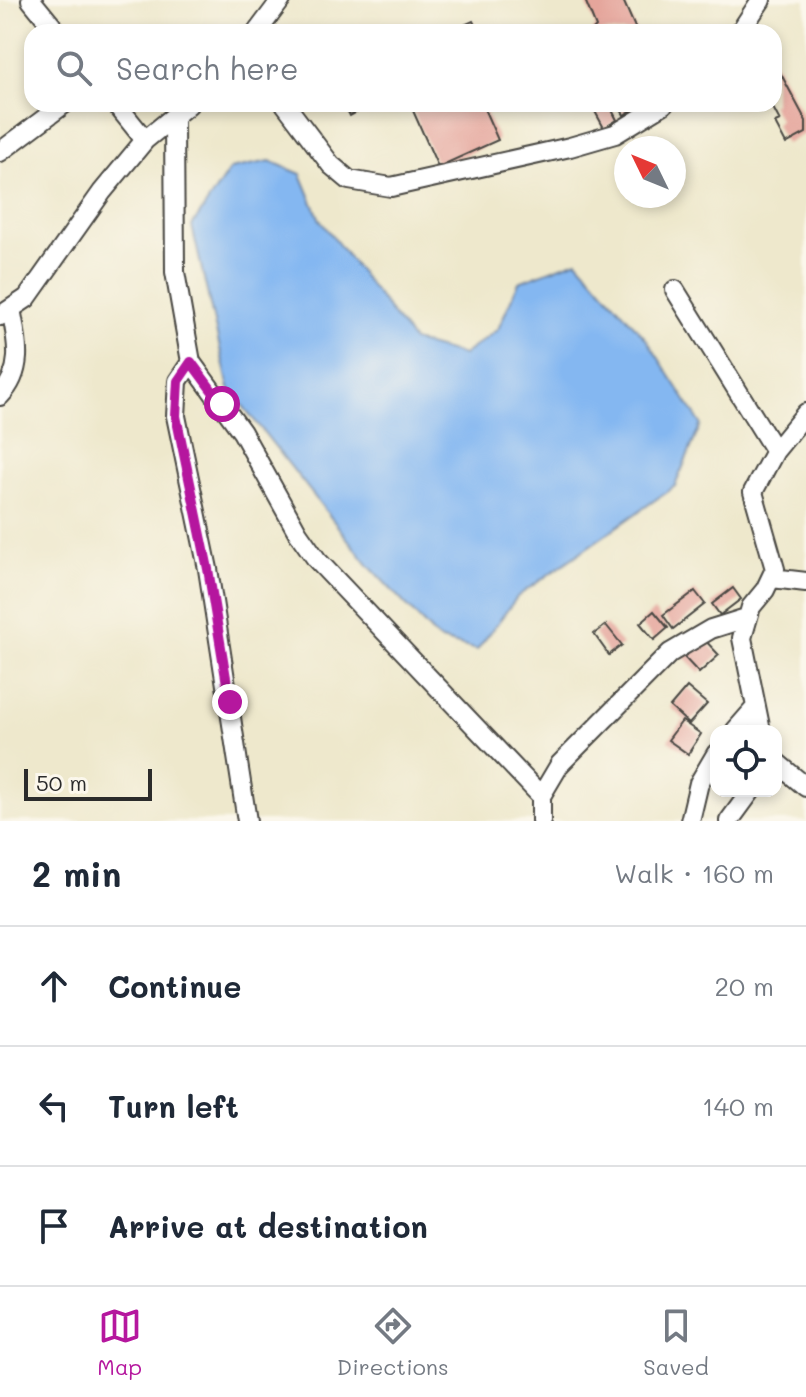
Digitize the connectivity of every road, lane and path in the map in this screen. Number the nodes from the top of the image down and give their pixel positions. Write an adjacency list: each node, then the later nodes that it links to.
1 (31, 0): 4 (street)
2 (281, 0): 5 (street)
3 (761, 0): 6 (street)
4 (50, 24)
5 (263, 24)
6 (745, 24)
7 (53, 112): 14 (street)
8 (122, 112): 13 (street)
9 (181, 112): 12 (street)
10 (291, 112): 11 (street)
11 (651, 112)
12 (174, 119): 13 (street); 17 (street)
13 (145, 140): 16 (street)
14 (0, 152)
15 (675, 290): 20 (street)
16 (6, 312): 18 (street)
17 (191, 362): 30 (street); 32 (street)
18 (0, 396)
19 (806, 413): 20 (street)
20 (775, 451): 21 (street)
21 (772, 578): 22 (street); 23 (street)
22 (806, 582)
23 (746, 618): 24 (street); 30 (street)
24 (756, 707): 25 (street); 26 (street)
25 (740, 725)
26 (760, 725)
27 (710, 764): 34 (street)
28 (782, 767): 29 (street)
29 (806, 787)
30 (541, 796): 33 (street)
31 (747, 797): 35 (street)
32 (247, 821)
33 (541, 821)
34 (690, 821)
35 (729, 821)

